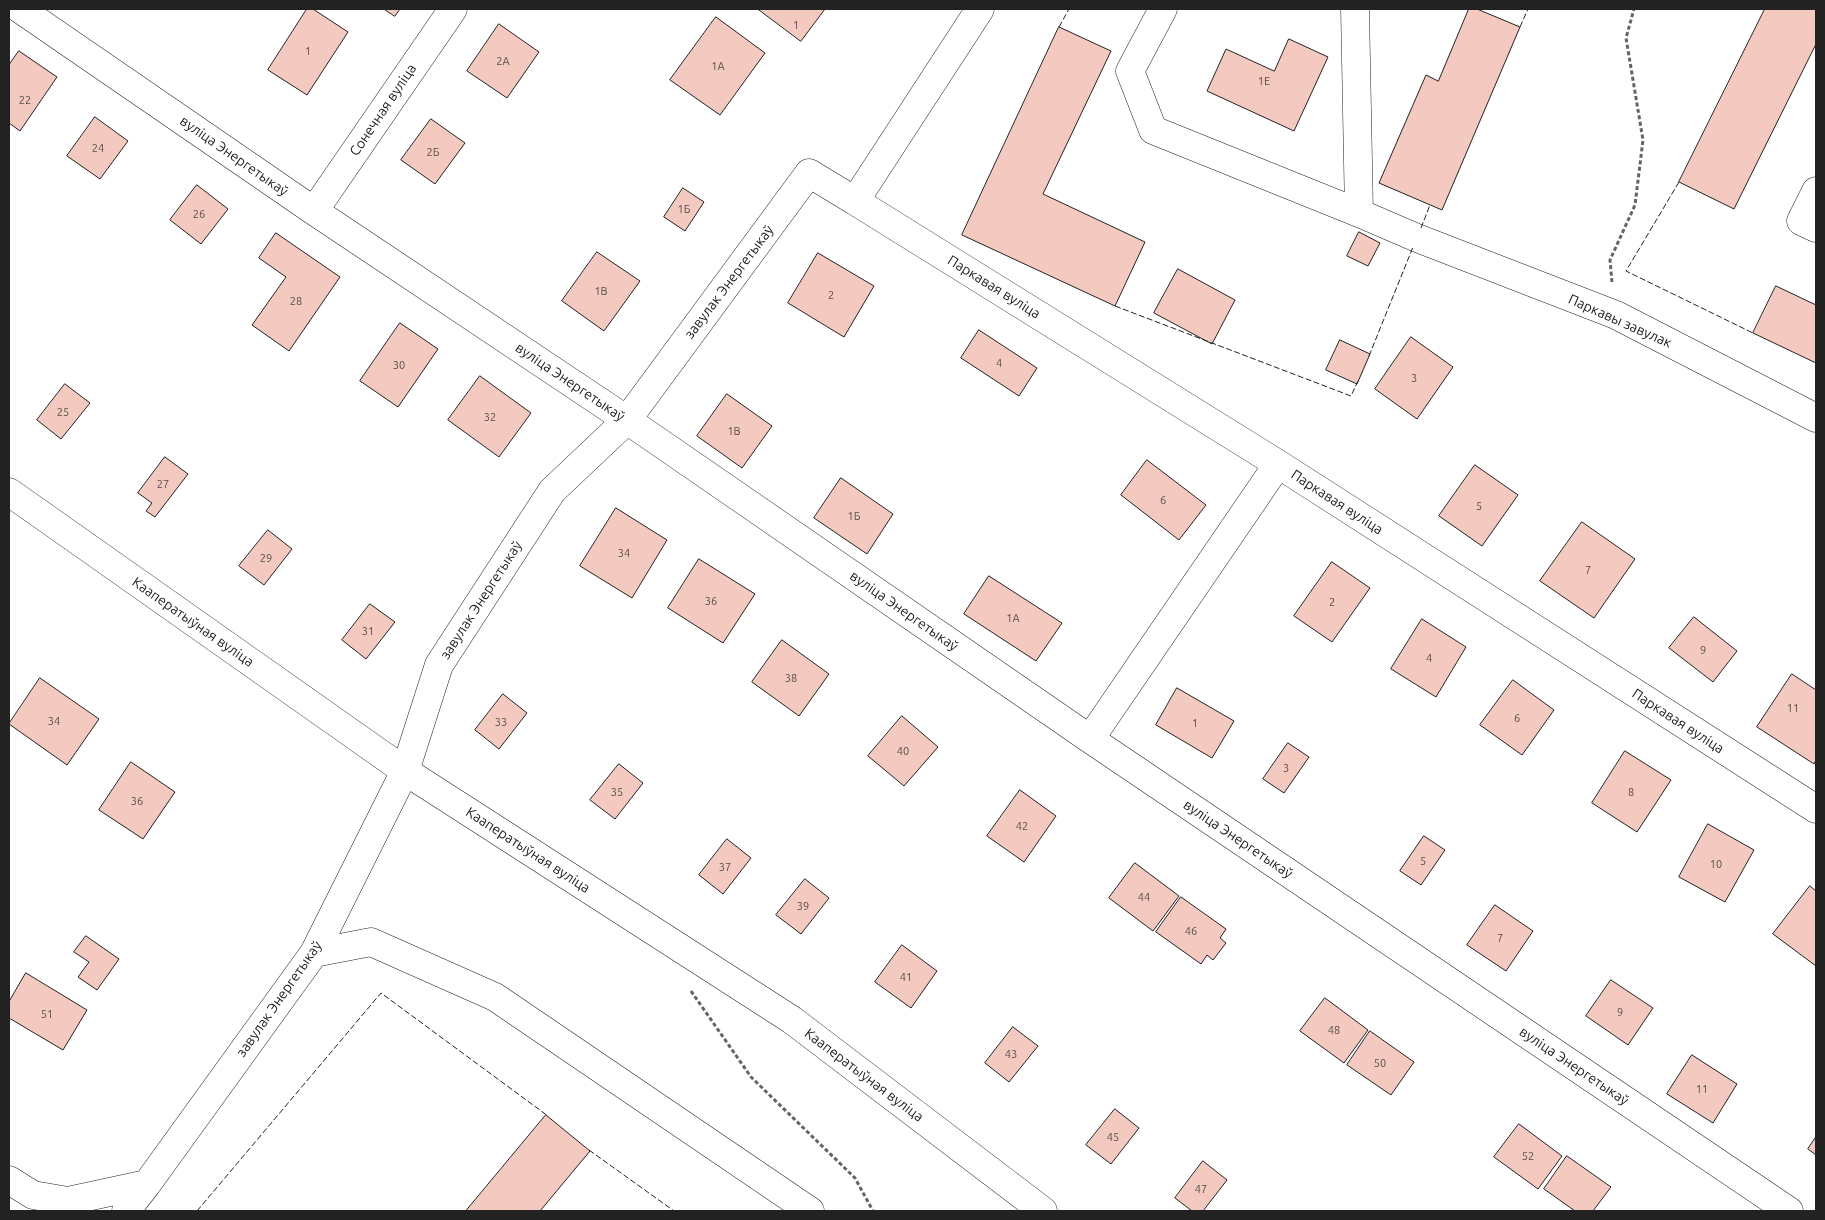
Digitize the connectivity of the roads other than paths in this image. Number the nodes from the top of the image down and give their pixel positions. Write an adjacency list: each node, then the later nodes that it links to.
1 (453, 9): 8 (street, Сонечная вуліца)
2 (980, 9): 7 (street)
3 (1163, 9): 9 (street, Паркавы завулак)
4 (1355, 9): 9 (street)
5 (26, 10): 8 (street, вуліца Энергетыкаў)
6 (1816, 191): 10 (street)
7 (855, 201): 12 (street, завулак Энергетыкаў); 13 (street, Паркавая вуліца)
8 (314, 211): 12 (street, вуліца Энергетыкаў)
9 (1359, 213): 11 (street, Паркавы завулак)
10 (1816, 228)
11 (1816, 418)
12 (627, 420): 15 (street, вуліца Энергетыкаў); 16 (street, завулак Энергетыкаў)
13 (1278, 464): 15 (street); 17 (street, Паркавая вуліца)
14 (9, 492): 16 (street, Кааператыўная вуліца)
15 (1090, 739): 24 (street, вуліца Энергетыкаў)
16 (405, 771): 18 (street, завулак Энергетыкаў); 23 (street, Кааператыўная вуліца)
17 (1816, 809)
18 (314, 952): 20 (street, завулак Энергетыкаў); 22 (street)
19 (9, 1180): 20 (street)
20 (147, 1184): 21 (street, завулак Энергетыкаў)
21 (126, 1211)
22 (810, 1211)
23 (1043, 1211)
24 (1789, 1211)

